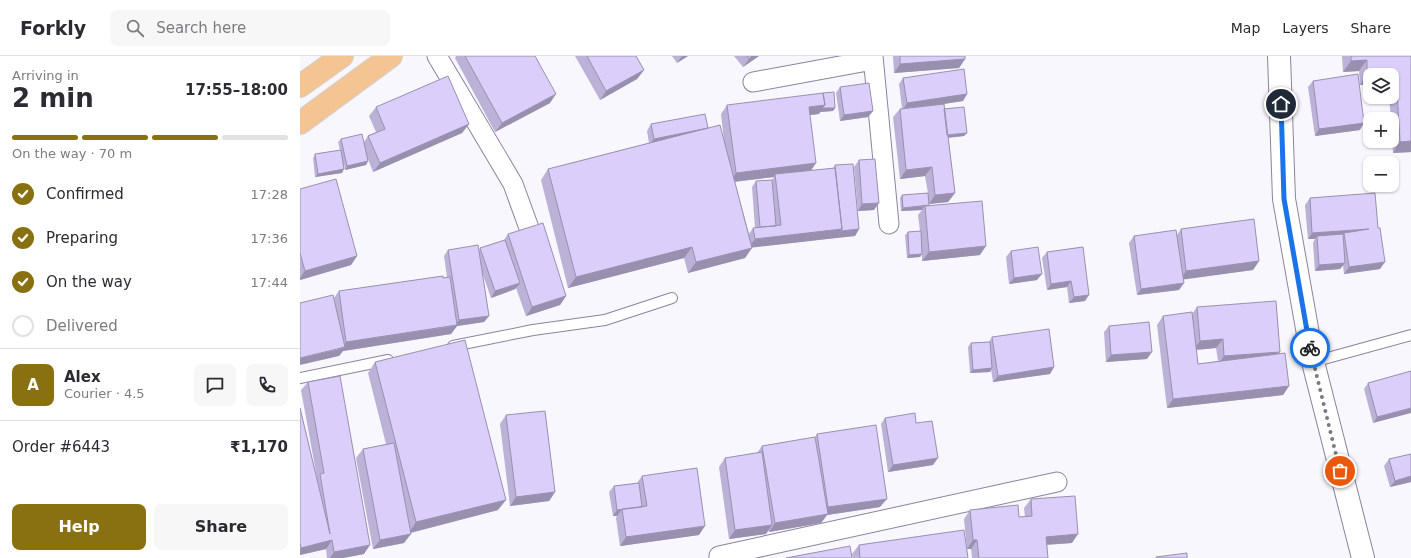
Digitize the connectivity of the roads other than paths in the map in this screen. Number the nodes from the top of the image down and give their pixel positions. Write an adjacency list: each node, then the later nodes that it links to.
1 (391, 56): 8 (highway)
2 (437, 56): 10 (street)
3 (1279, 56): 15 (street)
4 (340, 57): 7 (highway)
5 (873, 58): 6 (street); 9 (street)
6 (753, 82)
7 (300, 86)
8 (300, 123)
9 (889, 224)
10 (529, 228)
11 (672, 298): 13 (lane)
12 (1411, 335): 15 (lane)
13 (440, 349)
14 (401, 357): 16 (lane)
15 (1313, 362): 19 (street)
16 (300, 378)
17 (1057, 482): 18 (street)
18 (719, 558)
19 (1363, 558)

